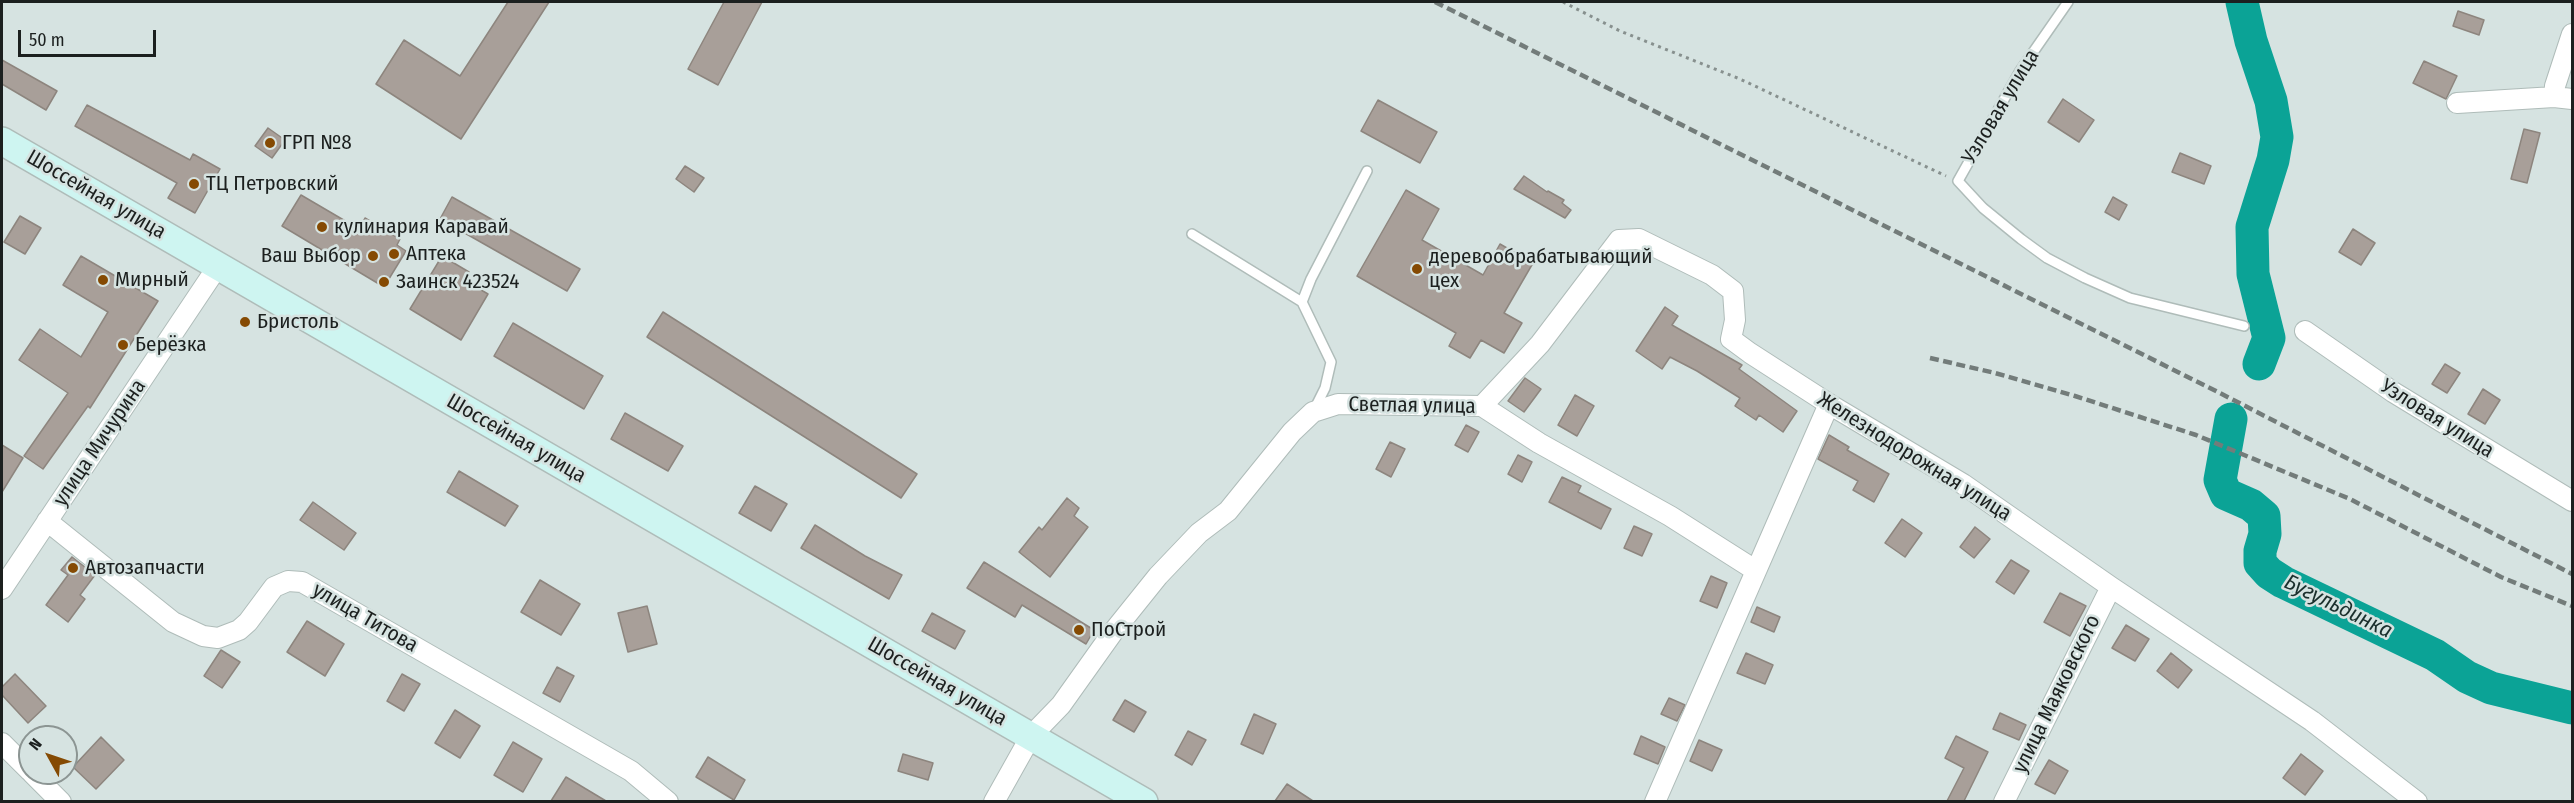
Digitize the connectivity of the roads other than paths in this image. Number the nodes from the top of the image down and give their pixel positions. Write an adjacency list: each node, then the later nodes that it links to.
1 (2068, 2): 10 (lane, Узловая улица)
2 (2572, 34): 3 (street)
3 (2564, 98): 4 (street)
4 (2457, 103)
5 (2, 141): 8 (main road, Шоссейная улица)
6 (1366, 171): 9 (lane)
7 (1192, 234): 9 (lane)
8 (218, 266): 16 (street, улица Мичурина); 20 (main road, Шоссейная улица)
9 (1302, 302): 14 (lane)
10 (2244, 326)
11 (2305, 331): 15 (street, Узловая улица)
12 (1829, 404): 13 (street, Железнодорожная улица); 17 (street); 18 (street, Железнодорожная улица)
13 (1482, 406): 14 (street, Светлая улица); 17 (street, Светлая улица)
14 (1313, 412): 20 (street, Светлая улица)
15 (2572, 501)
16 (47, 521): 19 (street, улица Мичурина); 25 (street, улица Титова)
17 (1755, 570): 28 (street)
18 (2110, 587): 29 (street, улица Маяковского); 30 (street, Железнодорожная улица)
19 (2, 589)
20 (1031, 736): 26 (street); 27 (main road, Шоссейная улица)
21 (2, 743): 22 (street)
22 (18, 759)
23 (45, 785): 24 (street)
24 (62, 801)
25 (668, 801)
26 (994, 801)
27 (1144, 801)
28 (1655, 801)
29 (2004, 801)
30 (2417, 801)

